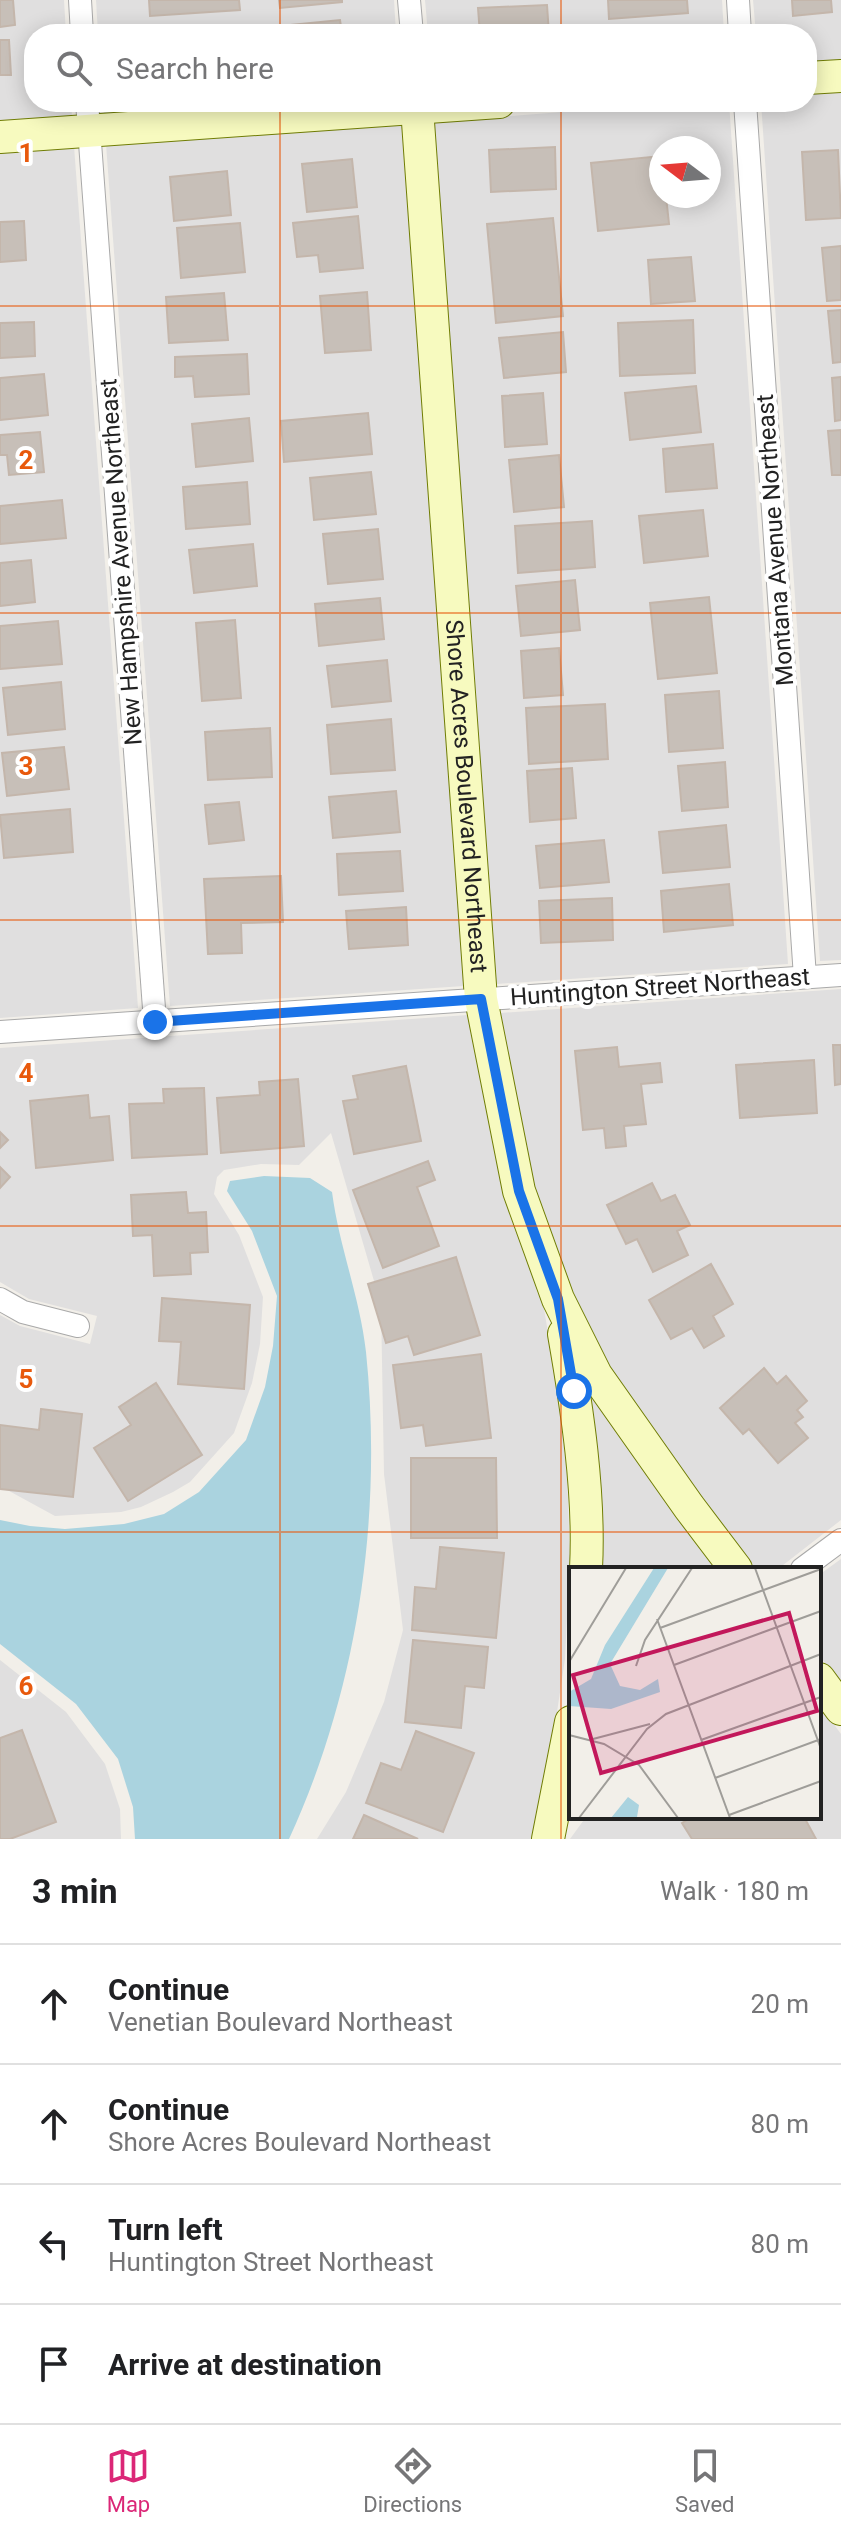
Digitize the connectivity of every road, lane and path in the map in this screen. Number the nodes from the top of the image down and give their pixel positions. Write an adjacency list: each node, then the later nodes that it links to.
1 (80, 0): 4 (street)
2 (409, 0): 5 (street)
3 (738, 0): 6 (street)
4 (81, 24)
5 (411, 24)
6 (739, 24)
7 (841, 76): 8 (street)
8 (817, 77)
9 (208, 112): 12 (street)
10 (418, 112): 16 (street, Shore Acres Boulevard Northeast)
11 (746, 112): 15 (street, Montana Avenue Northeast)
12 (88, 116): 13 (street); 17 (street, New Hampshire Avenue Northeast)
13 (0, 137)
14 (841, 975): 15 (street, Huntington Street Northeast)
15 (805, 977): 16 (street, Huntington Street Northeast)
16 (481, 999): 17 (street, Huntington Street Northeast); 20 (street, Shore Acres Boulevard Northeast)
17 (155, 1022): 18 (street, Huntington Street Northeast)
18 (0, 1032)
19 (0, 1299): 21 (street)
20 (558, 1299): 23 (street); 24 (street, Shore Acres Boulevard Northeast)
21 (78, 1326)
22 (841, 1540): 25 (street)
23 (586, 1567)
24 (734, 1567)
25 (805, 1567)
26 (821, 1682): 27 (street)
27 (841, 1709)
28 (569, 1733): 30 (street)
29 (569, 1814): 30 (street)
30 (549, 1839)

